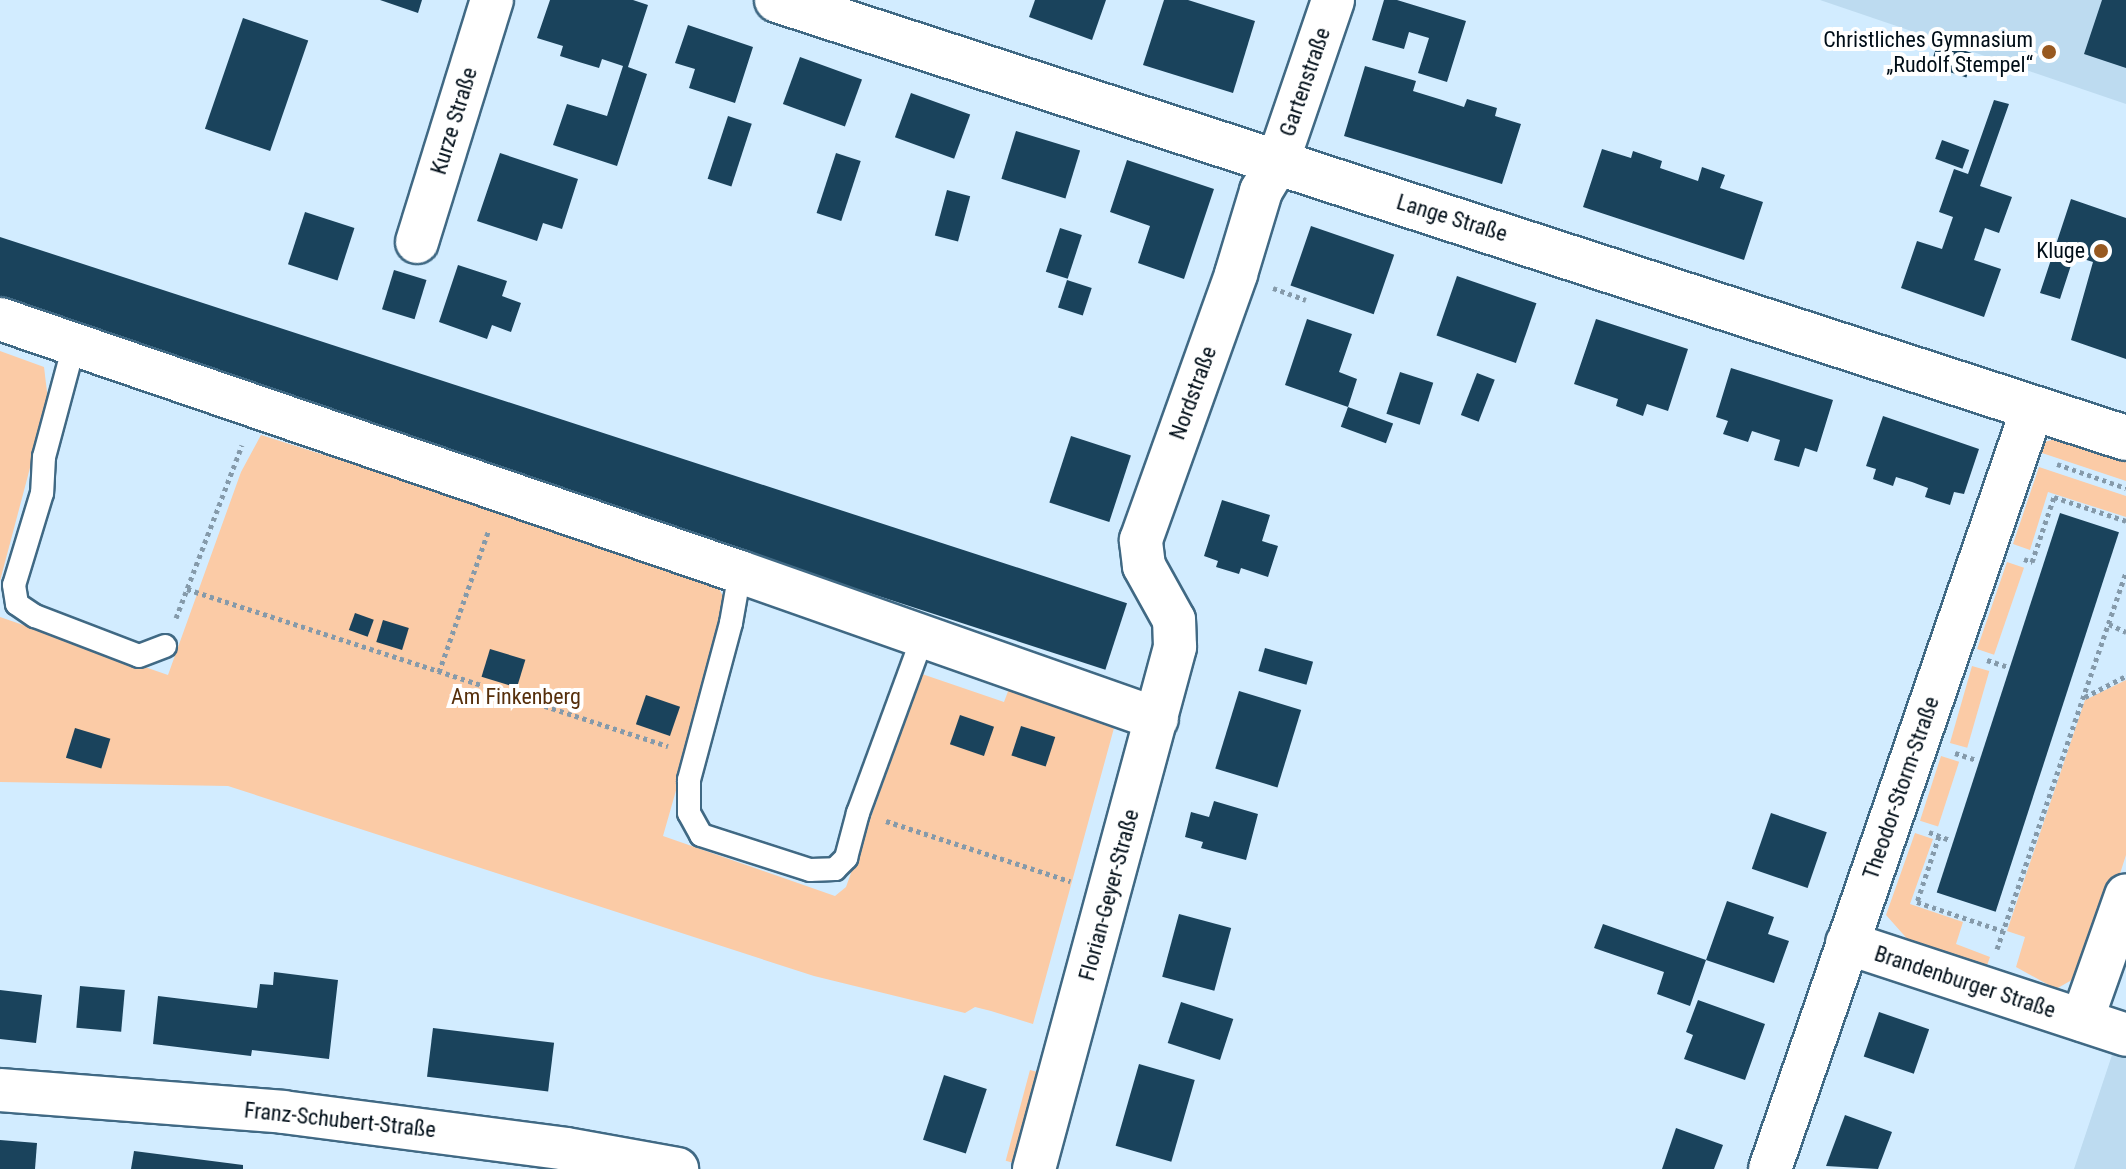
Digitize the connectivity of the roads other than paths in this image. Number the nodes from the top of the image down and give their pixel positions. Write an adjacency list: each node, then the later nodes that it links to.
1 (492, 0): 6 (street, Kurze Straße)
2 (777, 0): 4 (street, Lange Straße)
3 (1333, 0): 5 (street, Gartenstraße)
4 (850, 12): 5 (street, Lange Straße)
5 (1277, 164): 9 (street, Lange Straße); 12 (street, Nordstraße)
6 (417, 242)
7 (0, 319): 8 (street)
8 (74, 345): 11 (street); 14 (lane)
9 (2033, 407): 10 (street, Lange Straße); 17 (street, Theodor-Storm-Straße)
10 (2126, 438)
11 (740, 572): 13 (street); 13 (lane)
12 (1174, 620): 15 (street, Florian-Geyer-Straße)
13 (923, 636): 15 (street)
14 (165, 646)
15 (1157, 719): 22 (street, Florian-Geyer-Straße)
16 (2126, 896): 18 (street, Brandenburger Straße)
17 (1847, 943): 18 (street, Brandenburger Straße); 23 (street, Theodor-Storm-Straße)
18 (2082, 1020): 19 (street, Brandenburger Straße)
19 (2126, 1035)
20 (0, 1090): 21 (street, Franz-Schubert-Straße)
21 (677, 1169)
22 (1034, 1169)
23 (1770, 1169)

